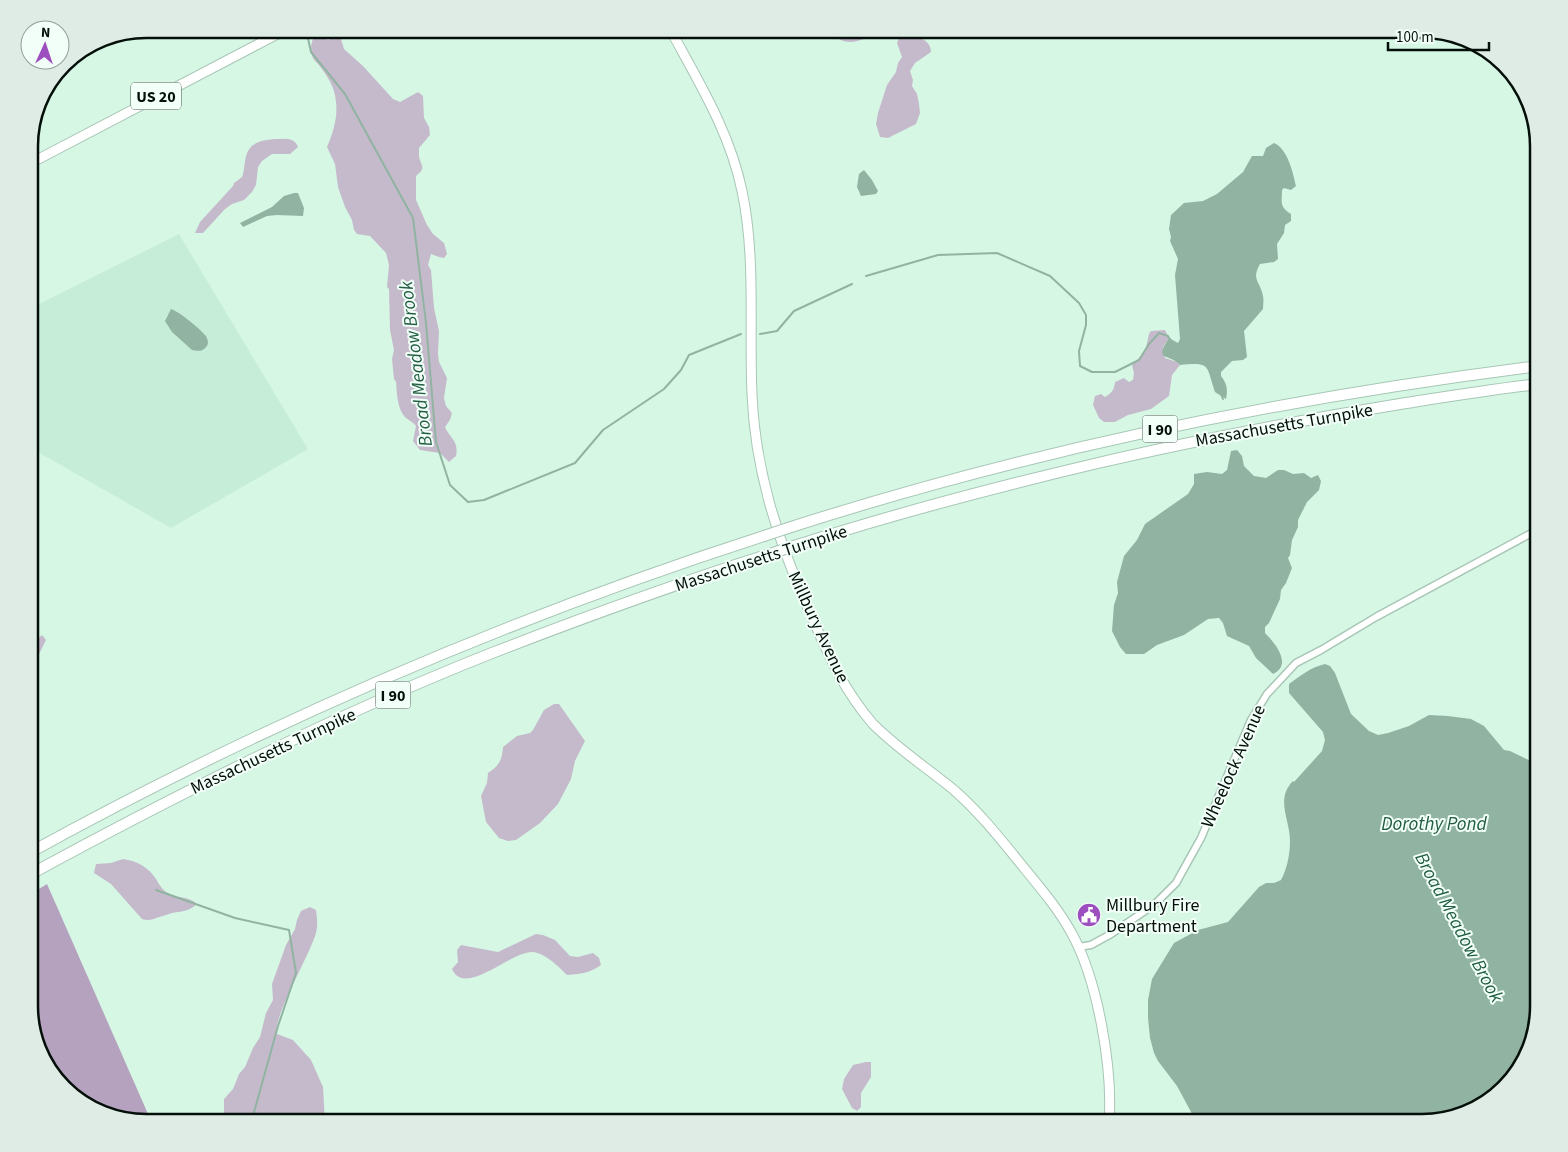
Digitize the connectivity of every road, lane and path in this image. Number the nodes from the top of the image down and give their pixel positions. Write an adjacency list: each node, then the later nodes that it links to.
1 (270, 38): 3 (main road, US 20)
2 (675, 38): 9 (main road, Millbury Avenue)
3 (38, 159)
4 (1530, 367): 7 (highway, Massachusetts Turnpike / I 90, bridge)
5 (1530, 385): 8 (highway, Massachusetts Turnpike / I 90, bridge)
6 (1530, 534): 9 (street, Wheelock Avenue)
7 (38, 848)
8 (38, 870)
9 (1078, 947): 10 (main road, Millbury Avenue)
10 (1110, 1114)

